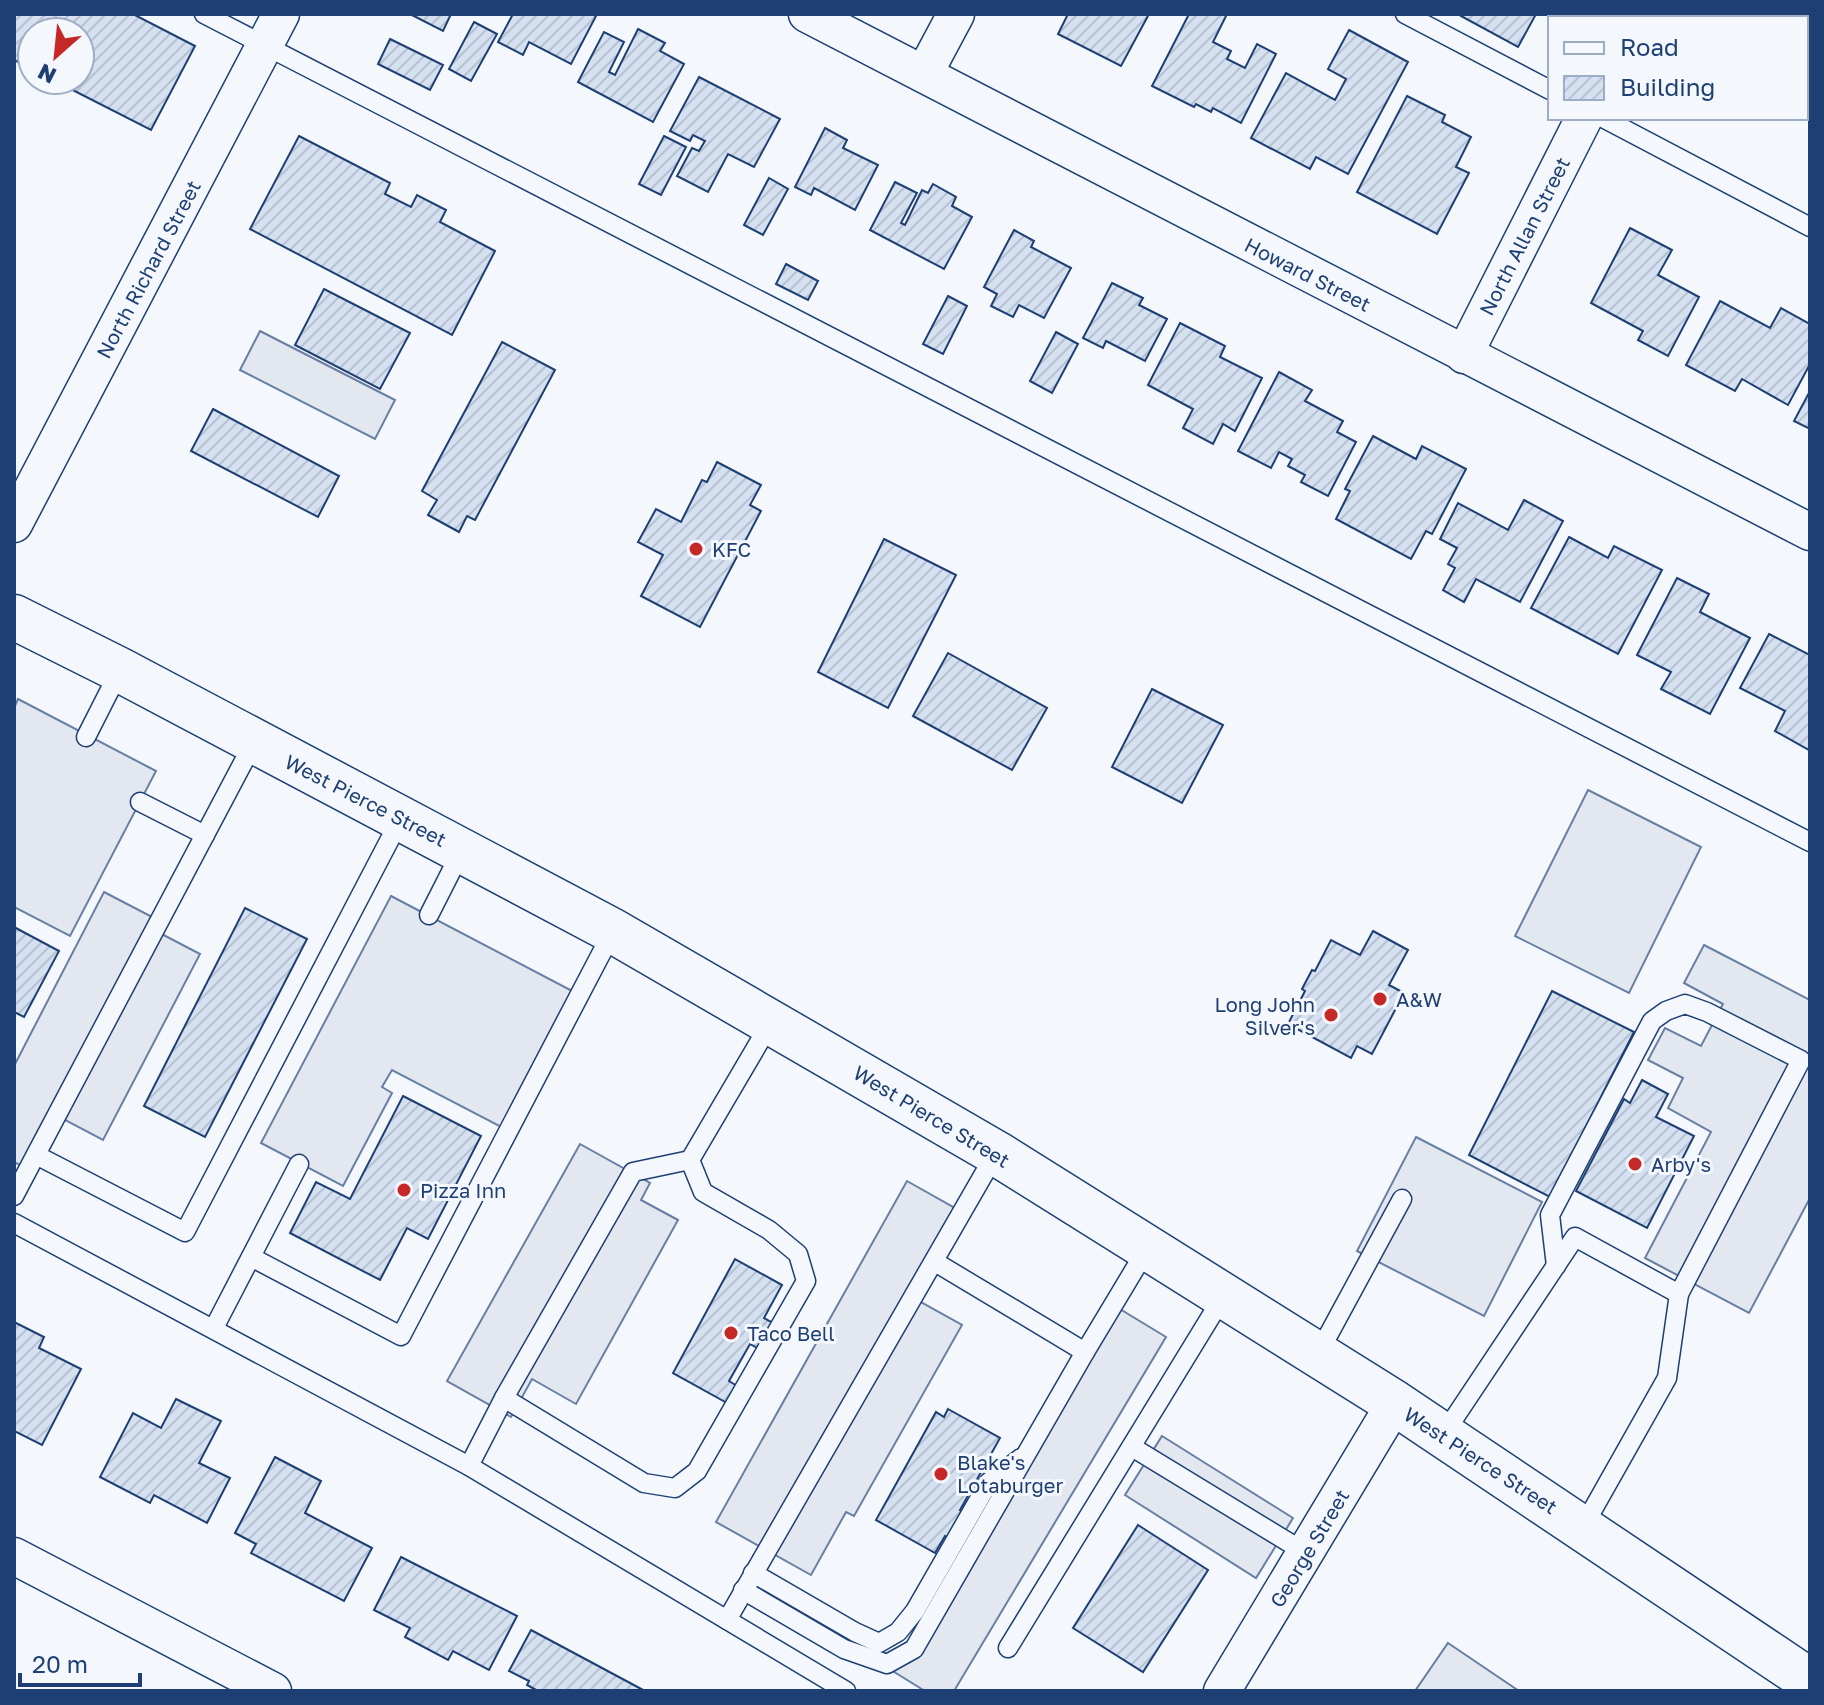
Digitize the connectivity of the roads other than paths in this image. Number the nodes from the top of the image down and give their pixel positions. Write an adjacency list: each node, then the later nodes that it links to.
1 (204, 14): 6 (lane)
2 (281, 14): 6 (street, North Richard Street)
3 (807, 14): 7 (street, Howard Street)
4 (956, 14): 7 (street)
5 (1405, 14): 8 (lane)
6 (265, 47): 13 (street, North Richard Street); 22 (lane)
7 (924, 74): 12 (street, Howard Street)
8 (1548, 89)
9 (1583, 120): 12 (street, North Allan Street)
10 (1607, 120): 11 (lane)
11 (1810, 227)
12 (1464, 355): 14 (street, Howard Street)
13 (14, 524)
14 (1810, 532)
15 (14, 617): 16 (highway, West Pierce Street)
16 (120, 670): 17 (lane); 18 (highway, West Pierce Street)
17 (86, 737)
18 (254, 742): 20 (highway, West Pierce Street); 21 (lane)
19 (140, 802): 21 (lane)
20 (401, 818): 23 (highway, West Pierce Street); 28 (lane)
21 (205, 835): 28 (lane)
22 (1810, 842)
23 (462, 850): 24 (lane); 25 (highway, West Pierce Street)
24 (429, 915)
25 (613, 931): 26 (highway, West Pierce Street); 35 (lane)
26 (771, 1022): 27 (highway, West Pierce Street); 29 (lane)
27 (996, 1153): 34 (highway, West Pierce Street); 36 (lane)
28 (36, 1155): 31 (lane)
29 (690, 1160): 43 (lane); 43 (lane)
30 (299, 1164): 35 (lane)
31 (14, 1196)
32 (1402, 1199): 42 (lane)
33 (14, 1223): 40 (lane)
34 (1148, 1247): 39 (highway, West Pierce Street); 41 (lane)
35 (251, 1257): 40 (lane)
36 (935, 1262): 41 (lane); 52 (lane)
37 (1556, 1266): 38 (lane); 38 (lane); 45 (lane)
38 (1679, 1294): 49 (lane)
39 (1224, 1295): 42 (highway, West Pierce Street); 46 (lane)
40 (214, 1328): 48 (lane)
41 (1085, 1352): 47 (lane)
42 (1318, 1354): 44 (highway, West Pierce Street)
43 (504, 1398): 48 (lane)
44 (1395, 1403): 45 (highway, West Pierce Street); 50 (street, George Street)
45 (1443, 1435): 49 (highway, West Pierce Street)
46 (1132, 1447): 50 (lane); 55 (lane)
47 (1028, 1453): 52 (lane); 53 (lane)
48 (469, 1466): 54 (lane)
49 (1583, 1527): 56 (highway, West Pierce Street)
50 (1306, 1553): 57 (street, George Street)
51 (14, 1556): 58 (street)
52 (753, 1573): 53 (lane)
53 (743, 1590): 54 (lane)
54 (727, 1620): 59 (lane)
55 (1008, 1648)
56 (1810, 1681)
57 (1227, 1689)
58 (273, 1691)
59 (846, 1691)

